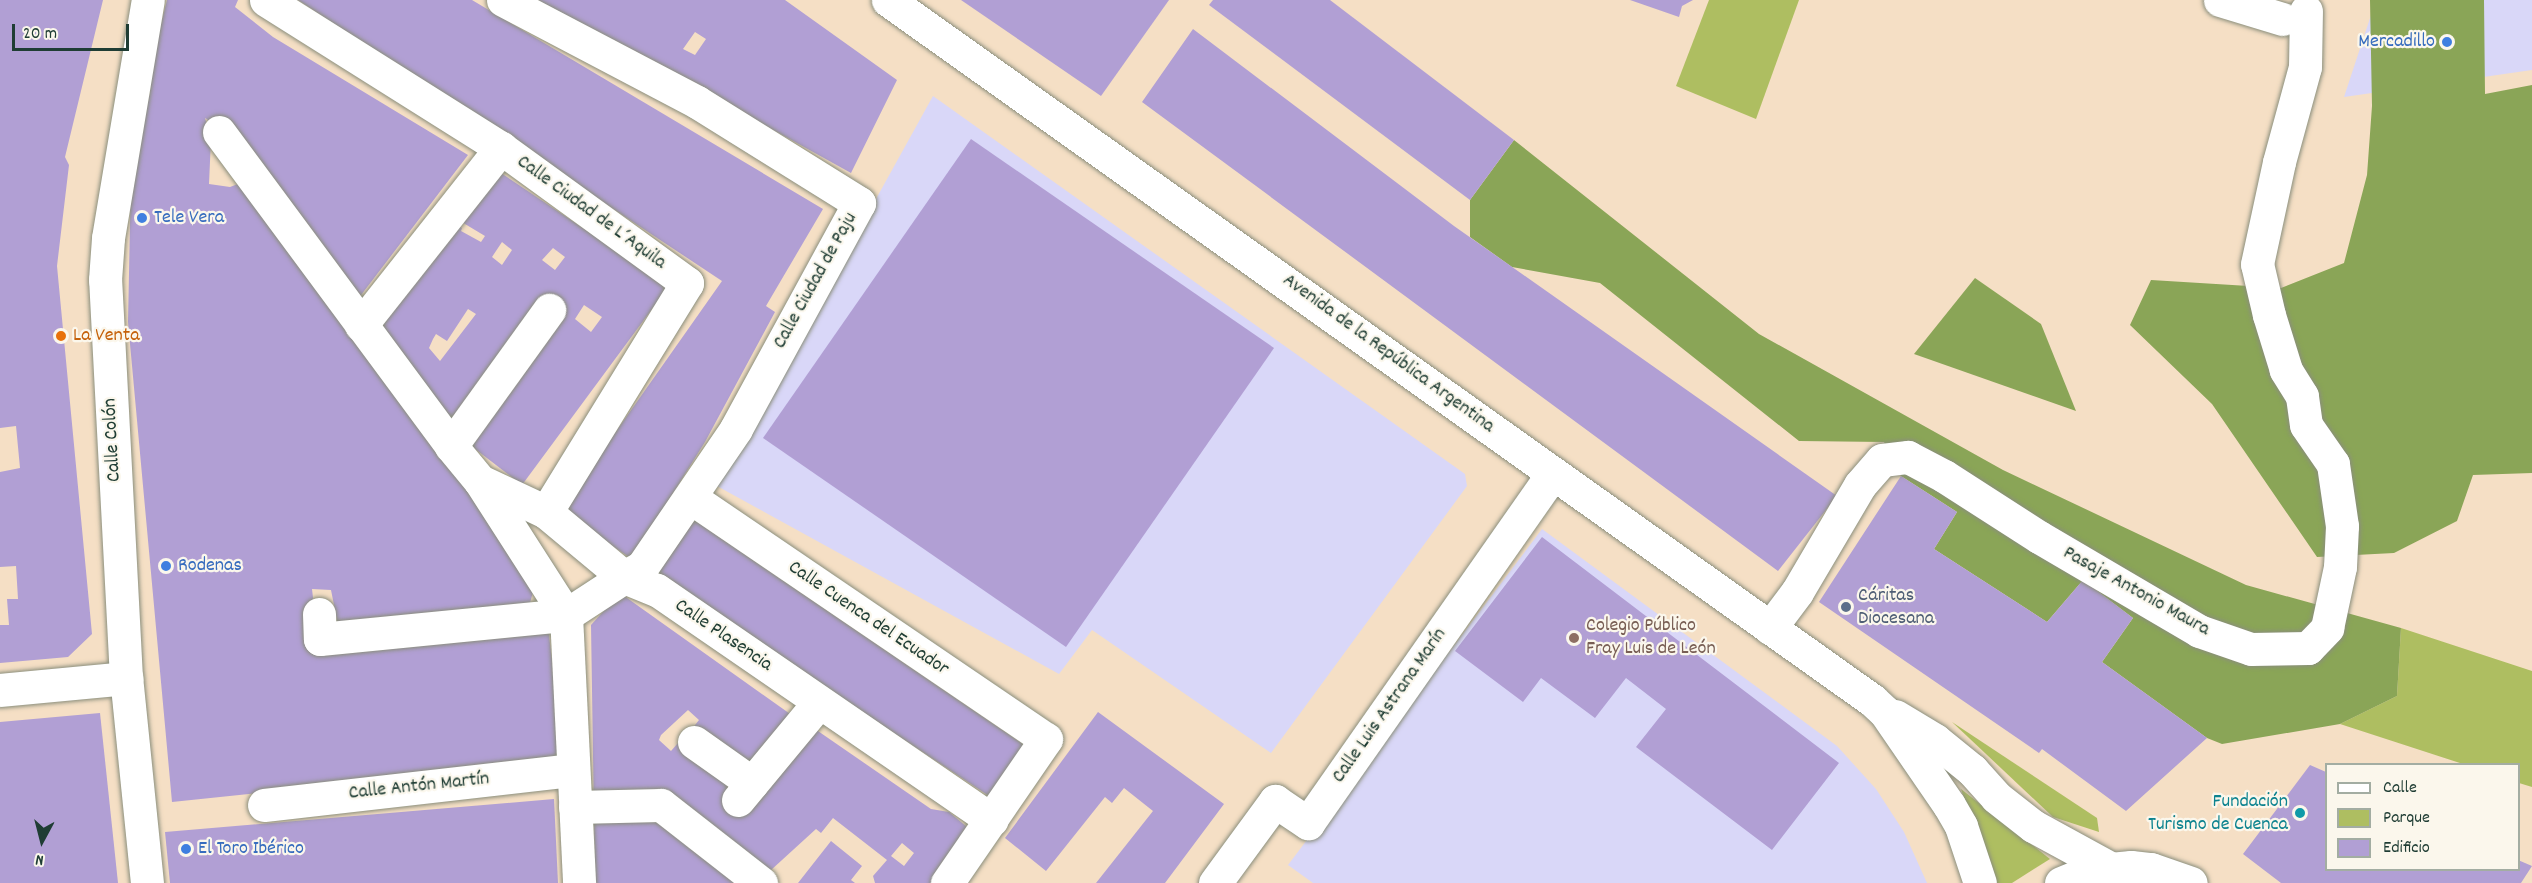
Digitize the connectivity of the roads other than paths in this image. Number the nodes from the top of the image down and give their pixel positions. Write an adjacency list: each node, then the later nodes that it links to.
1 (148, 0): 19 (street, Calle Colón)
2 (266, 0): 7 (street, Calle Ciudad de L´Aquila)
3 (503, 0): 13 (street, Calle Ciudad de Paju)
4 (888, 0): 11 (street, Avenida de la República Argentina)
5 (2220, 0): 18 (street, Pasaje Antonio Maura)
6 (219, 132): 9 (street)
7 (501, 148): 9 (street); 14 (street, Calle Ciudad de L´Aquila)
8 (549, 310): 10 (street)
9 (361, 325): 10 (street)
10 (451, 446): 12 (street)
11 (1552, 474): 18 (street, Avenida de la República Argentina); 33 (street, Calle Luis Astrana Marín)
12 (480, 481): 14 (street, Calle Plasencia); 17 (street)
13 (691, 498): 15 (street, Calle Ciudad de Paju); 27 (street, Calle Cuenca del Ecuador)
14 (546, 512): 15 (street, Calle Plasencia)
15 (624, 577): 17 (street, Calle Ciudad de Paju); 21 (street, Calle Plasencia)
16 (319, 614): 17 (street)
17 (566, 615): 24 (street)
18 (1770, 628): 22 (street, Avenida de la República Argentina)
19 (126, 678): 20 (street); 30 (street, Calle Colón)
20 (0, 690)
21 (819, 702): 23 (street); 27 (street, Calle Plasencia)
22 (1885, 712): 28 (street, Avenida de la República Argentina); 34 (street, Avenida de la República Argentina)
23 (694, 742)
24 (573, 770): 25 (street, Calle Antón Martín); 26 (street)
25 (264, 805)
26 (575, 807): 29 (street); 31 (street)
27 (992, 820): 32 (street)
28 (2110, 868): 35 (street); 36 (street)
29 (769, 881)
30 (147, 883)
31 (579, 883)
32 (947, 883)
33 (1215, 883)
34 (1980, 883)
35 (2061, 883)
36 (2191, 883)

